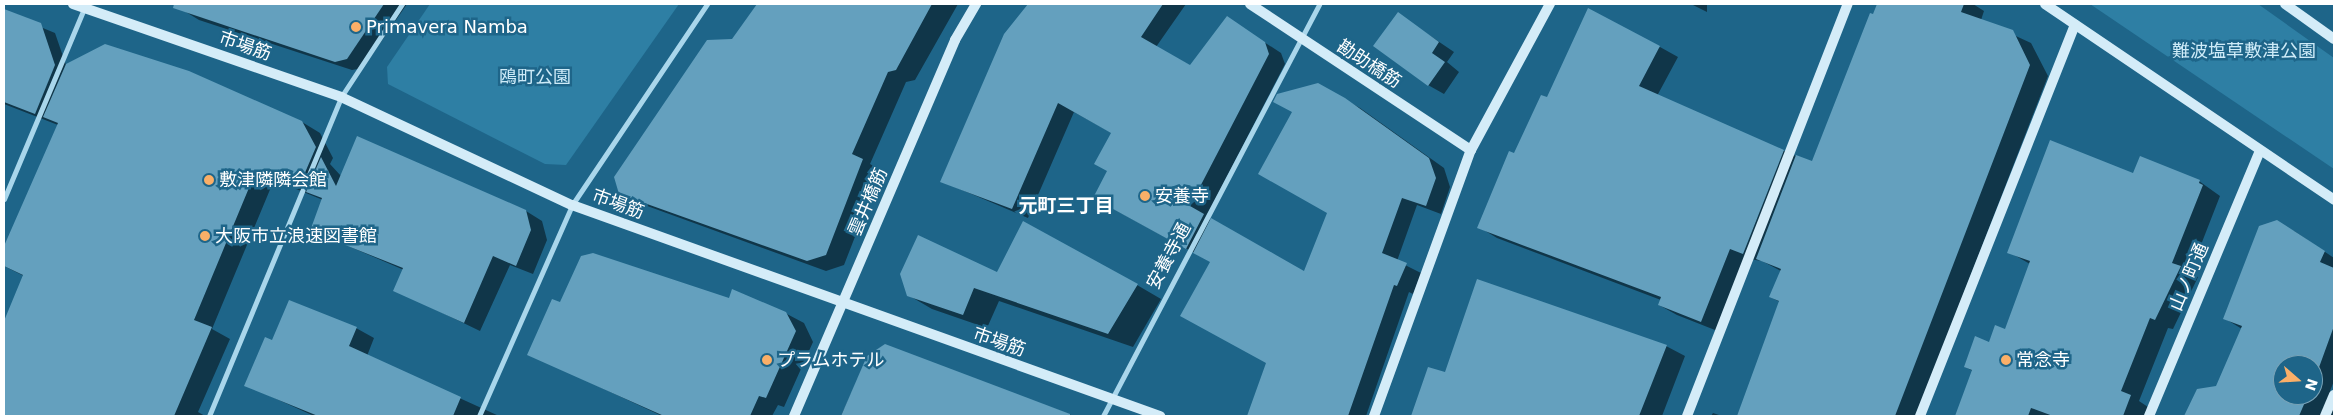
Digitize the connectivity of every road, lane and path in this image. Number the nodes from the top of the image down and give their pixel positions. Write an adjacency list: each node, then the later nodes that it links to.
1 (73, 4): 11 (street, 市場筋)
2 (402, 4): 15 (street)
3 (707, 4): 20 (street)
4 (976, 4): 21 (street, 雲井橋筋)
5 (1250, 4): 13 (street, 勘助橋筋)
6 (1319, 4): 13 (street, 安養寺通)
7 (1550, 4): 16 (street)
8 (1848, 4): 30 (street)
9 (2045, 4): 12 (street)
10 (2285, 4): 14 (street)
11 (85, 6): 15 (street, 市場筋); 18 (street)
12 (2075, 25): 17 (street); 31 (street)
13 (1299, 39): 16 (street, 勘助橋筋); 23 (street, 安養寺通)
14 (2334, 39)
15 (341, 97): 20 (street, 市場筋); 24 (street)
16 (1471, 150): 29 (street)
17 (2260, 151): 19 (street); 32 (street, 山ノ町通)
18 (4, 199)
19 (2334, 200)
20 (572, 205): 21 (street, 市場筋); 25 (street)
21 (842, 304): 23 (street, 市場筋); 26 (street, 雲井橋筋)
22 (2334, 395): 33 (street)
23 (1110, 398): 27 (street, 安養寺通); 28 (street, 市場筋)
24 (209, 416)
25 (480, 416)
26 (794, 416)
27 (1103, 416)
28 (1160, 416)
29 (1374, 416)
30 (1687, 416)
31 (1920, 416)
32 (2149, 416)
33 (2325, 416)

